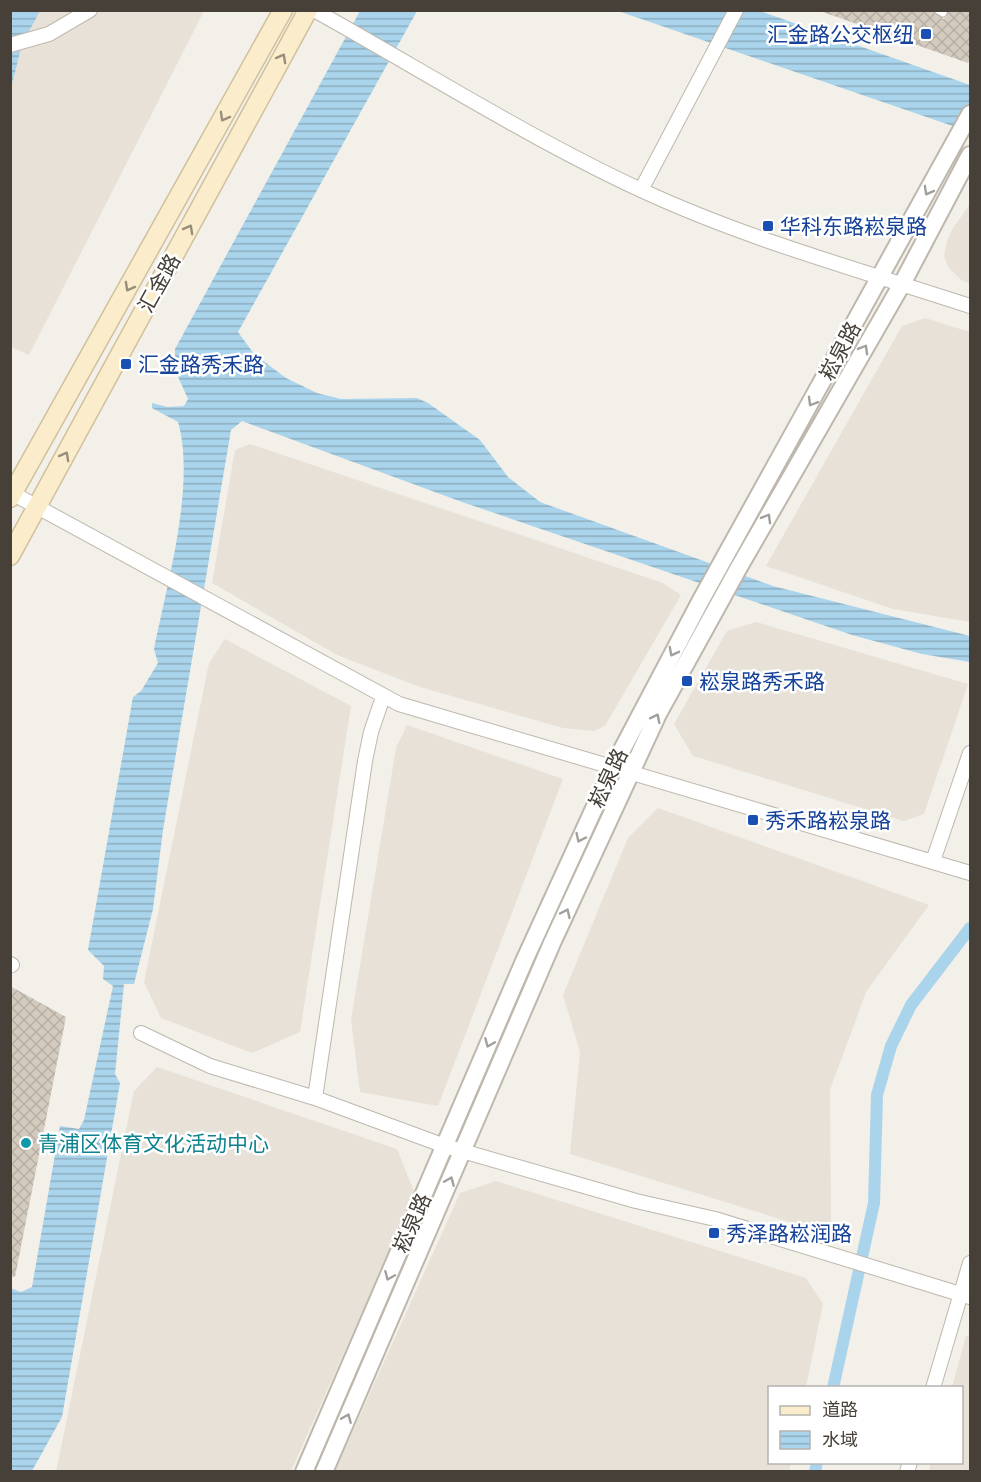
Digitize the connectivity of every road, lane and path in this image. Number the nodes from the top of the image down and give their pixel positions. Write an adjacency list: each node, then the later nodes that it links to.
1 (90, 10): 8 (street)
2 (283, 10): 15 (main road, 汇金路, one-way to 15)
3 (308, 10): 16 (main road, 汇金路, one-way to 3)
4 (314, 10): 11 (street)
5 (736, 10): 11 (street)
6 (938, 10): 7 (lane)
7 (944, 10)
8 (10, 45)
9 (970, 114): 12 (street, 崧泉路, one-way to 12)
10 (970, 155): 13 (street, 崧泉路)
11 (641, 190): 12 (street)
12 (880, 277): 13 (street); 18 (street, 崧泉路, one-way to 18)
13 (902, 284): 14 (street); 18 (street, 崧泉路, one-way to 13)
14 (970, 306)
15 (11, 495): 16 (street)
16 (37, 507): 17 (main road, 汇金路); 19 (street)
17 (10, 556)
18 (730, 565): 21 (street, 崧泉路, one-way to 21); 22 (street, 崧泉路, one-way to 18)
19 (383, 696): 21 (street); 26 (street)
20 (970, 753): 23 (street)
21 (614, 765): 22 (street); 27 (street, 崧泉路, one-way to 27)
22 (631, 770): 23 (street); 28 (street, 崧泉路, one-way to 22)
23 (933, 861): 24 (street)
24 (970, 873)
25 (141, 1034): 26 (street)
26 (315, 1098): 27 (street)
27 (445, 1146): 28 (street); 32 (street, 崧泉路, one-way to 32)
28 (463, 1151): 30 (street); 33 (street, 崧泉路, one-way to 28)
29 (970, 1263): 30 (street)
30 (966, 1295): 31 (street)
31 (934, 1386)
32 (304, 1472)
33 (324, 1472)

